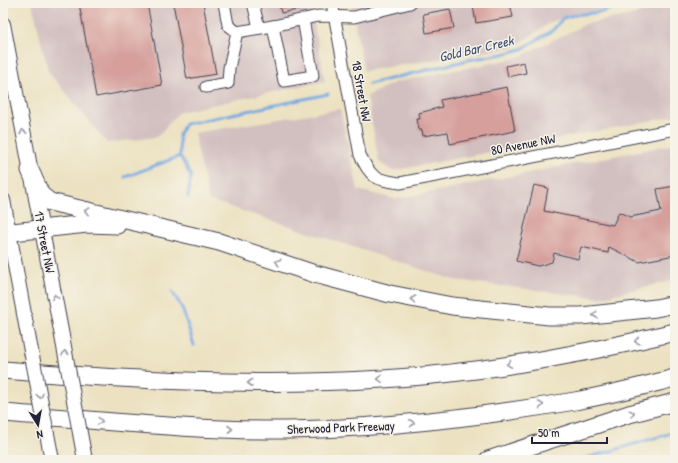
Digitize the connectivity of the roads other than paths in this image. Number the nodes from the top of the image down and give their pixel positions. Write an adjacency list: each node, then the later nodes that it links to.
1 (224, 3): 10 (street)
2 (253, 3): 9 (street)
3 (332, 3): 5 (street, 18 Street NW)
4 (410, 3): 5 (street)
5 (334, 17): 6 (street); 14 (street, 18 Street NW)
6 (303, 19): 8 (street); 8 (street)
7 (3, 24): 13 (main road, 17 Street NW, one-way to 7)
8 (273, 26): 9 (street)
9 (258, 28): 10 (street)
10 (237, 32): 11 (street)
11 (206, 87)
12 (675, 129): 14 (street, 80 Avenue NW)
13 (30, 170): 16 (highway, one-way to 13); 17 (main road, 17 Street NW)
14 (377, 179)
15 (3, 200): 18 (main road)
16 (152, 227): 17 (highway); 19 (highway, one-way to 16)
17 (43, 230): 18 (highway); 26 (main road, 17 Street NW, one-way to 17, bridge)
18 (6, 232): 25 (main road, one-way to 25, bridge)
19 (675, 304)
20 (675, 332): 21 (highway, one-way to 21)
21 (3, 370)
22 (675, 378): 24 (highway, Sherwood Park Freeway, one-way to 22)
23 (675, 402): 27 (highway, one-way to 23)
24 (3, 413)
25 (52, 460)
26 (85, 460)
27 (488, 460)

